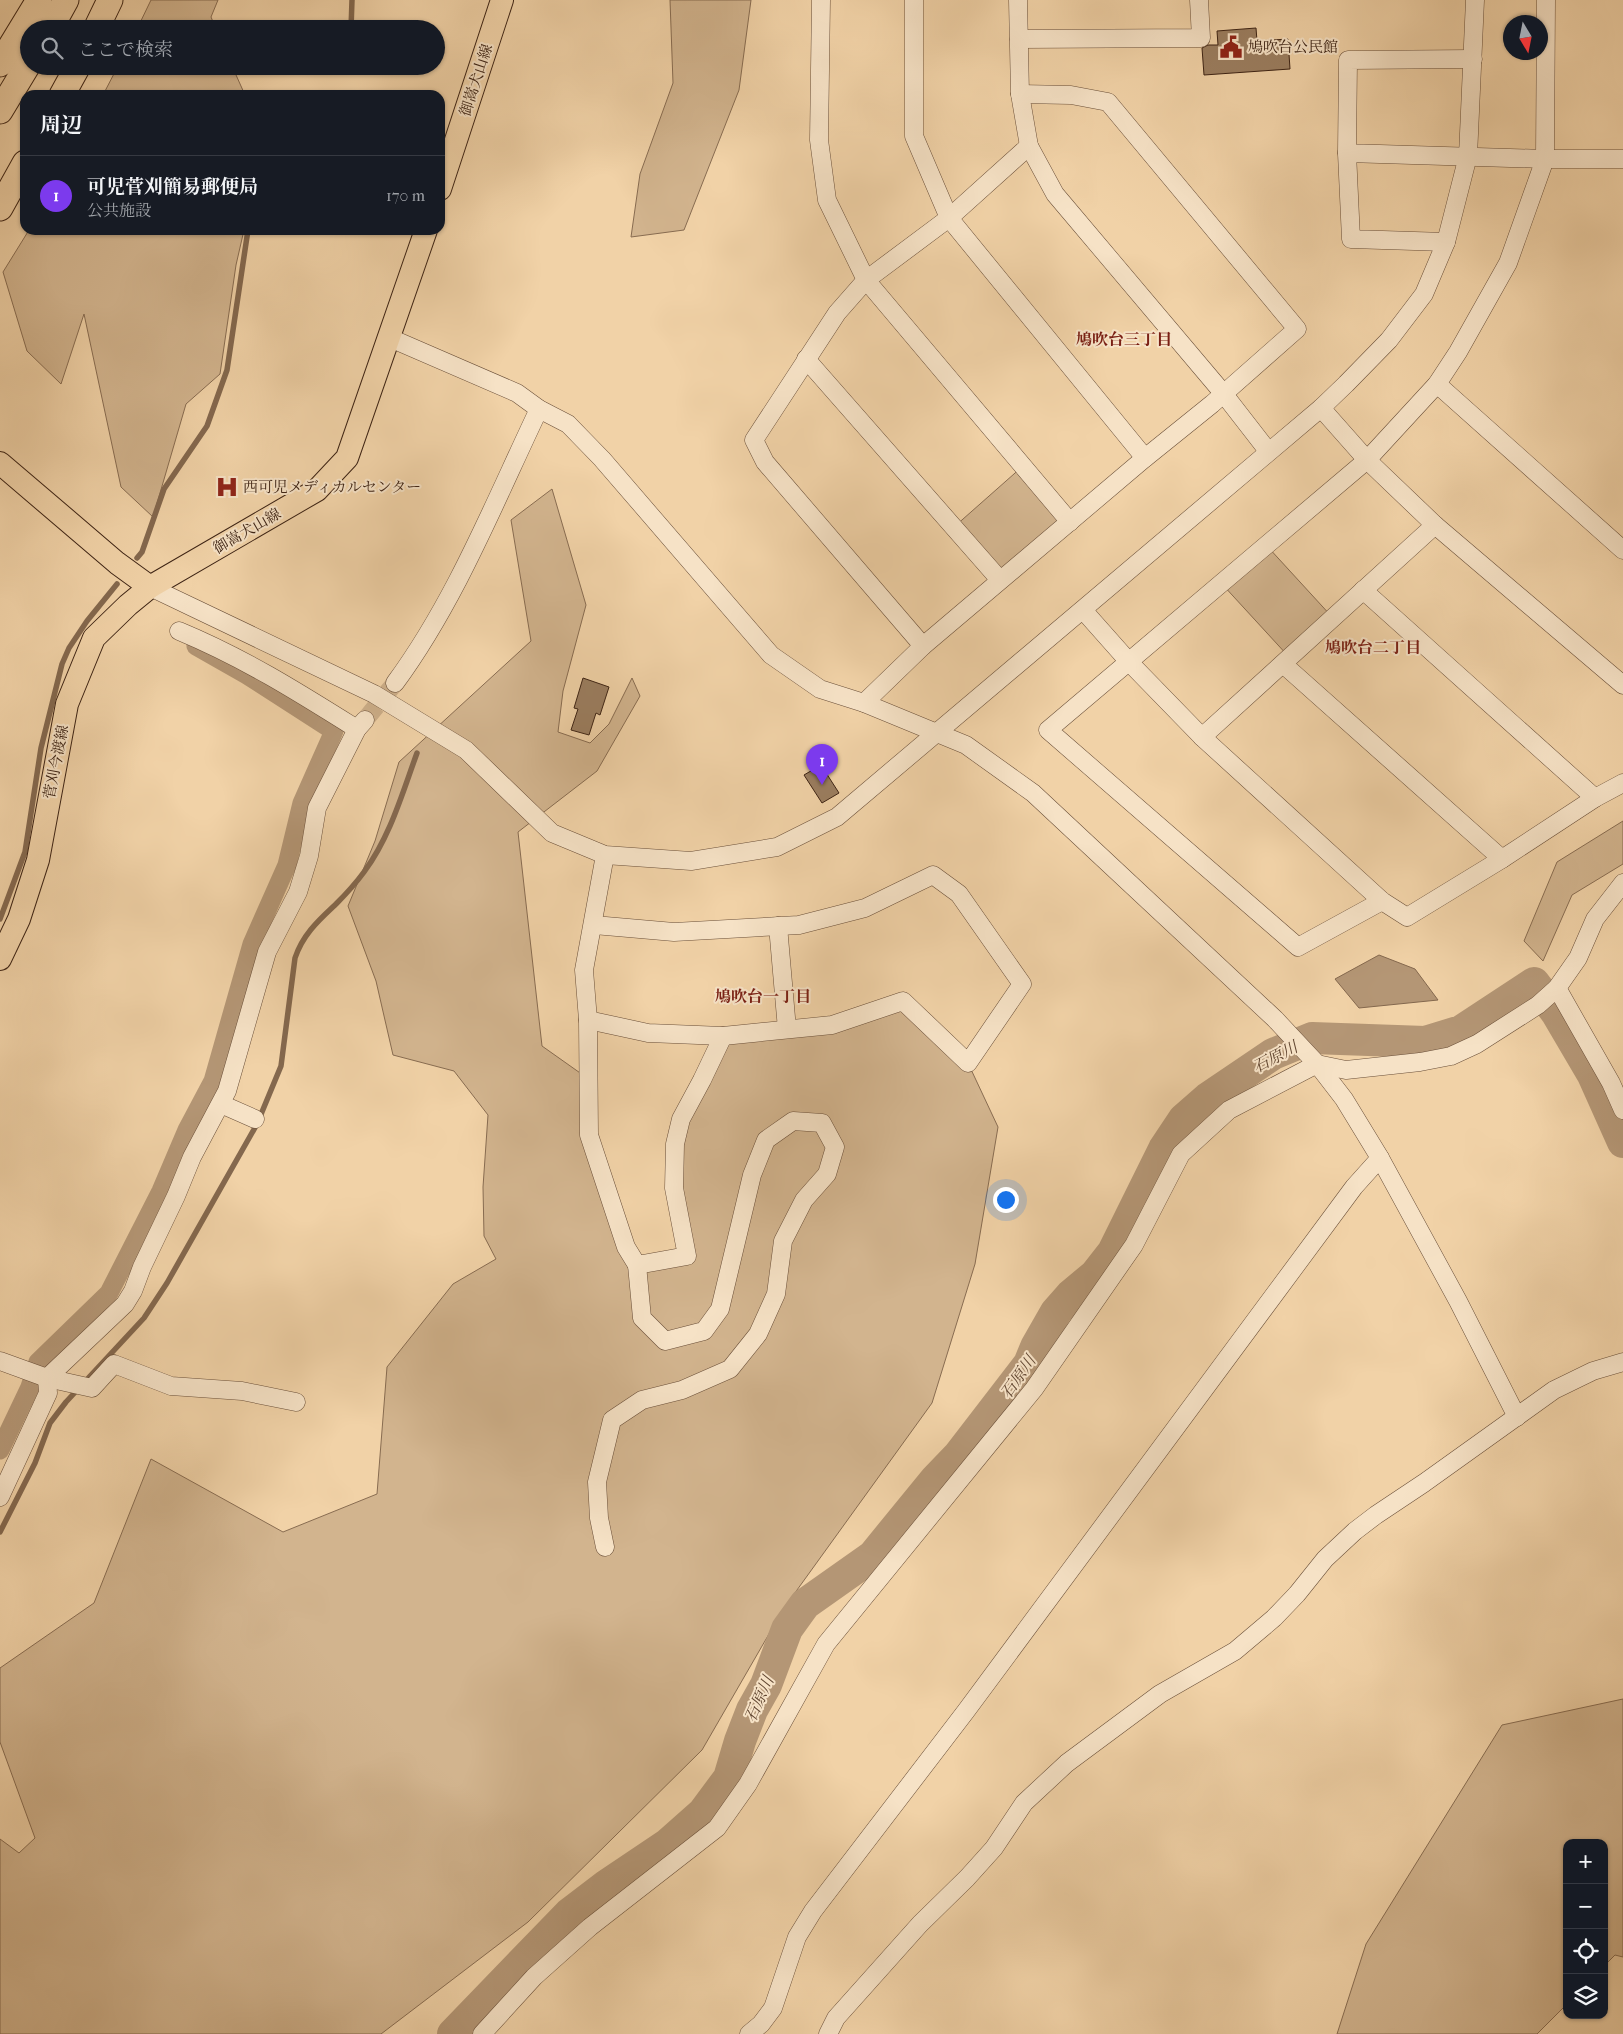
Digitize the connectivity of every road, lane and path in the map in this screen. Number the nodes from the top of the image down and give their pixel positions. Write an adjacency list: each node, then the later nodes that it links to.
1 (39, 0): 11 (highway)
2 (66, 0): 12 (highway)
3 (110, 0): 13 (highway)
4 (502, 0): 29 (main road, 御嵩犬山線)
5 (821, 0): 34 (street)
6 (914, 0): 31 (street)
7 (1018, 0): 15 (street)
8 (1199, 0): 15 (street)
9 (1475, 0): 16 (street)
10 (1546, 0): 26 (street)
11 (27, 20)
12 (55, 20)
13 (100, 20)
14 (20, 31): 17 (highway)
15 (1019, 40): 21 (street)
16 (1473, 59): 24 (street); 25 (street)
17 (0, 64)
18 (22, 75): 22 (highway)
19 (73, 75): 20 (highway)
20 (65, 90)
21 (1020, 94): 23 (street); 38 (street)
22 (0, 111)
23 (1029, 146): 31 (street); 38 (street)
24 (1348, 153): 25 (street); 33 (street)
25 (1468, 156): 26 (street); 33 (street)
26 (1545, 159): 27 (street); 37 (street)
27 (1623, 159)
28 (20, 172): 30 (highway)
29 (445, 174)
30 (0, 208)
31 (949, 218): 34 (street); 42 (street)
32 (424, 235): 35 (main road, 御嵩犬山線)
33 (1446, 242): 39 (street)
34 (866, 280): 36 (street); 45 (street)
35 (390, 338): 40 (street); 49 (main road, 御嵩犬山線)
36 (806, 358): 48 (street); 53 (street)
37 (1437, 384): 43 (street); 47 (street)
38 (1223, 393): 41 (street); 42 (street)
39 (1320, 408): 41 (street); 43 (street)
40 (539, 409): 56 (street); 58 (street)
41 (1268, 451): 51 (street)
42 (1145, 458): 45 (street)
43 (1367, 460): 46 (street); 54 (street)
44 (0, 463): 49 (main road)
45 (1070, 522): 48 (street)
46 (1435, 525): 50 (street); 57 (street)
47 (1623, 550)
48 (1000, 580): 53 (street)
49 (150, 588): 63 (street); 69 (main road, 菅刈今渡線)
50 (1363, 590): 55 (street); 62 (street)
51 (1083, 610): 54 (street); 59 (street)
52 (179, 631): 75 (street)
53 (923, 646): 58 (street)
54 (1130, 663): 60 (street); 66 (street)
55 (1283, 664): 60 (street); 64 (street)
56 (395, 683)
57 (1623, 685)
58 (864, 703): 59 (street)
59 (935, 733): 63 (street); 74 (street)
60 (1202, 737): 66 (street)
61 (1623, 783): 62 (street)
62 (1595, 798): 64 (street)
63 (606, 855): 67 (street)
64 (1502, 859): 66 (street)
65 (1623, 883): 70 (street)
66 (1382, 901)
67 (594, 925): 68 (street); 71 (street)
68 (778, 926): 72 (street); 72 (street)
69 (0, 959)
70 (1557, 988): 74 (street); 76 (street)
71 (588, 1020): 73 (street); 79 (street)
72 (787, 1029): 73 (street)
73 (723, 1036): 79 (street)
74 (1317, 1064): 78 (street); 87 (street)
75 (221, 1104): 77 (street); 82 (street)
76 (1623, 1110)
77 (255, 1119)
78 (1380, 1158): 84 (street); 88 (street)
79 (637, 1265): 86 (street)
80 (0, 1361): 82 (street)
81 (1623, 1362): 84 (street)
82 (47, 1378): 83 (street); 85 (street)
83 (296, 1402)
84 (1517, 1417): 89 (street)
85 (0, 1497)
86 (605, 1547)
87 (482, 2034)
88 (750, 2034)
89 (828, 2034)

